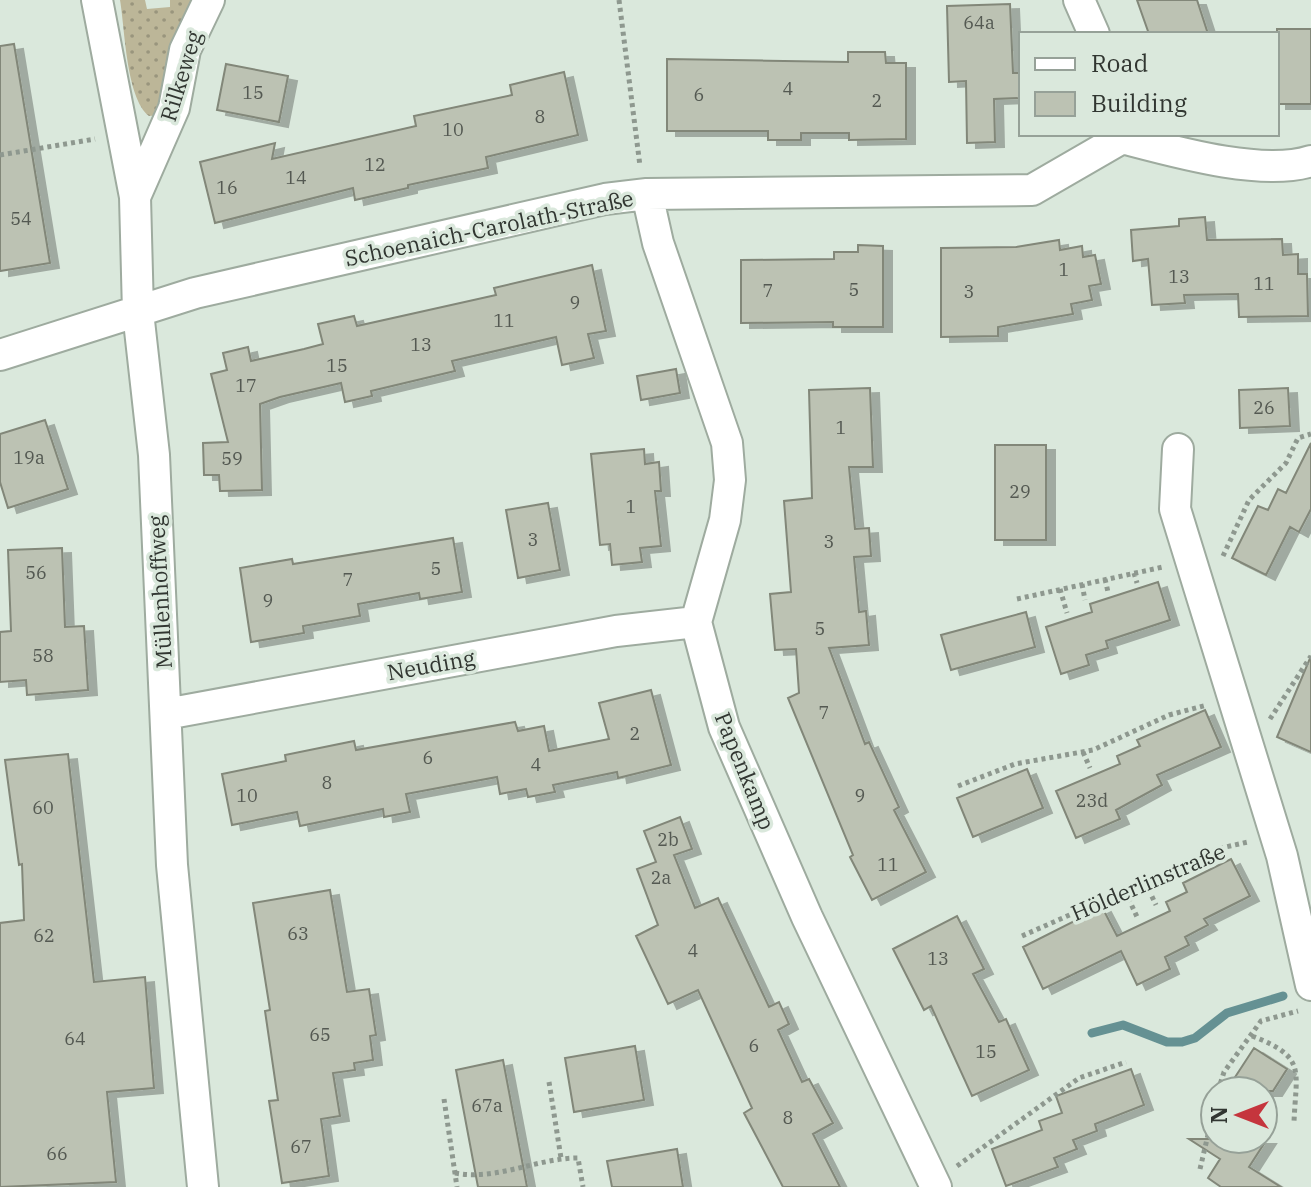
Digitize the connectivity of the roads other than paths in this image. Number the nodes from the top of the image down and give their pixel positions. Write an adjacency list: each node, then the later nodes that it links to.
1 (97, 0): 8 (street, Müllenhoffweg)
2 (209, 0): 8 (street, Rilkeweg)
3 (1079, 0): 4 (street)
4 (1093, 32)
5 (1121, 136): 6 (street); 7 (street, Schoenaich-Carolath-Straße)
6 (1311, 161)
7 (647, 194): 9 (street, Schoenaich-Carolath-Straße); 12 (street)
8 (135, 197): 9 (street, Müllenhoffweg)
9 (138, 312): 10 (street, Schoenaich-Carolath-Straße); 13 (street, Müllenhoffweg)
10 (0, 355)
11 (1178, 449): 14 (street)
12 (696, 622): 13 (street, Neuding); 15 (street, Papenkamp)
13 (166, 714): 16 (street, Müllenhoffweg)
14 (1311, 985)
15 (935, 1185)
16 (203, 1187)

